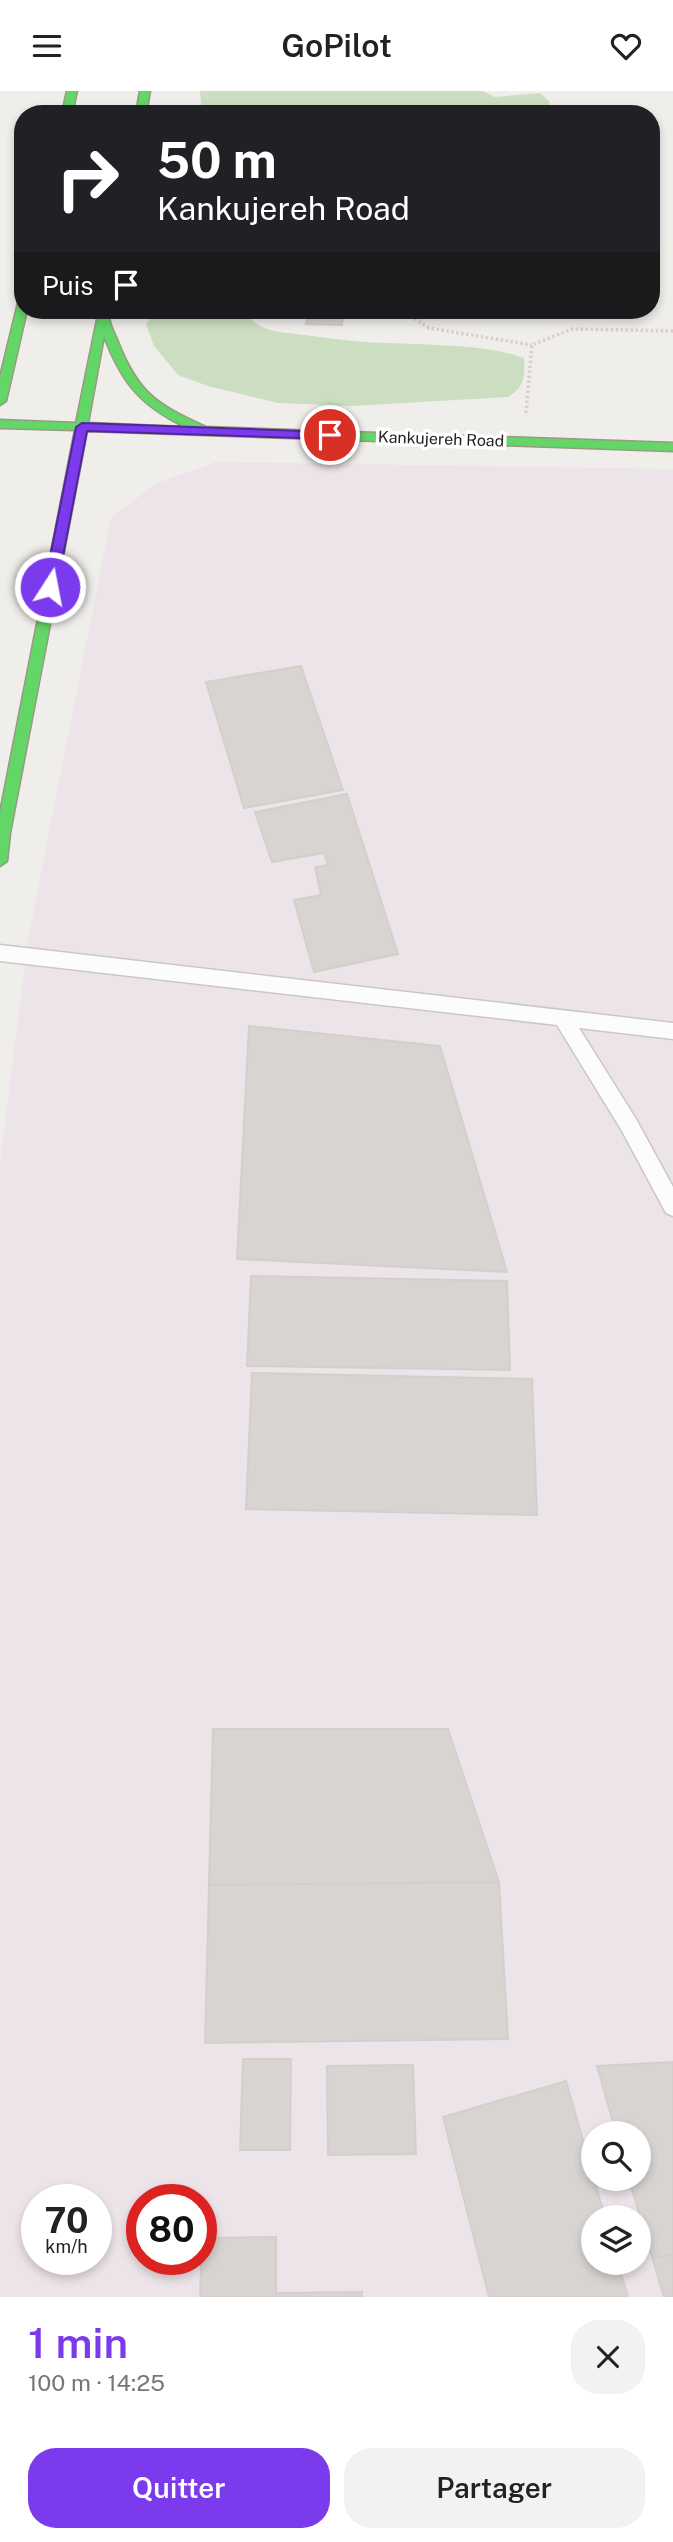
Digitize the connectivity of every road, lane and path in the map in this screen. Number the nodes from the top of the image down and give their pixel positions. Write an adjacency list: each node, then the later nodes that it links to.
1 (19, 319): 7 (main road)
2 (102, 319): 9 (main road)
3 (105, 319): 10 (main road)
4 (416, 319): 6 (path)
5 (673, 331): 6 (path)
6 (532, 345): 11 (path)
7 (0, 401)
8 (0, 424): 9 (main road, Kankujereh Road)
9 (82, 427): 10 (main road, Kankujereh Road); 13 (main road)
10 (204, 431): 11 (main road, Kankujereh Road)
11 (525, 442): 12 (main road, Kankujereh Road)
12 (673, 447)
13 (0, 862)
14 (0, 953): 15 (lane)
15 (562, 1017): 16 (lane); 17 (lane)
16 (673, 1031)
17 (673, 1206)

